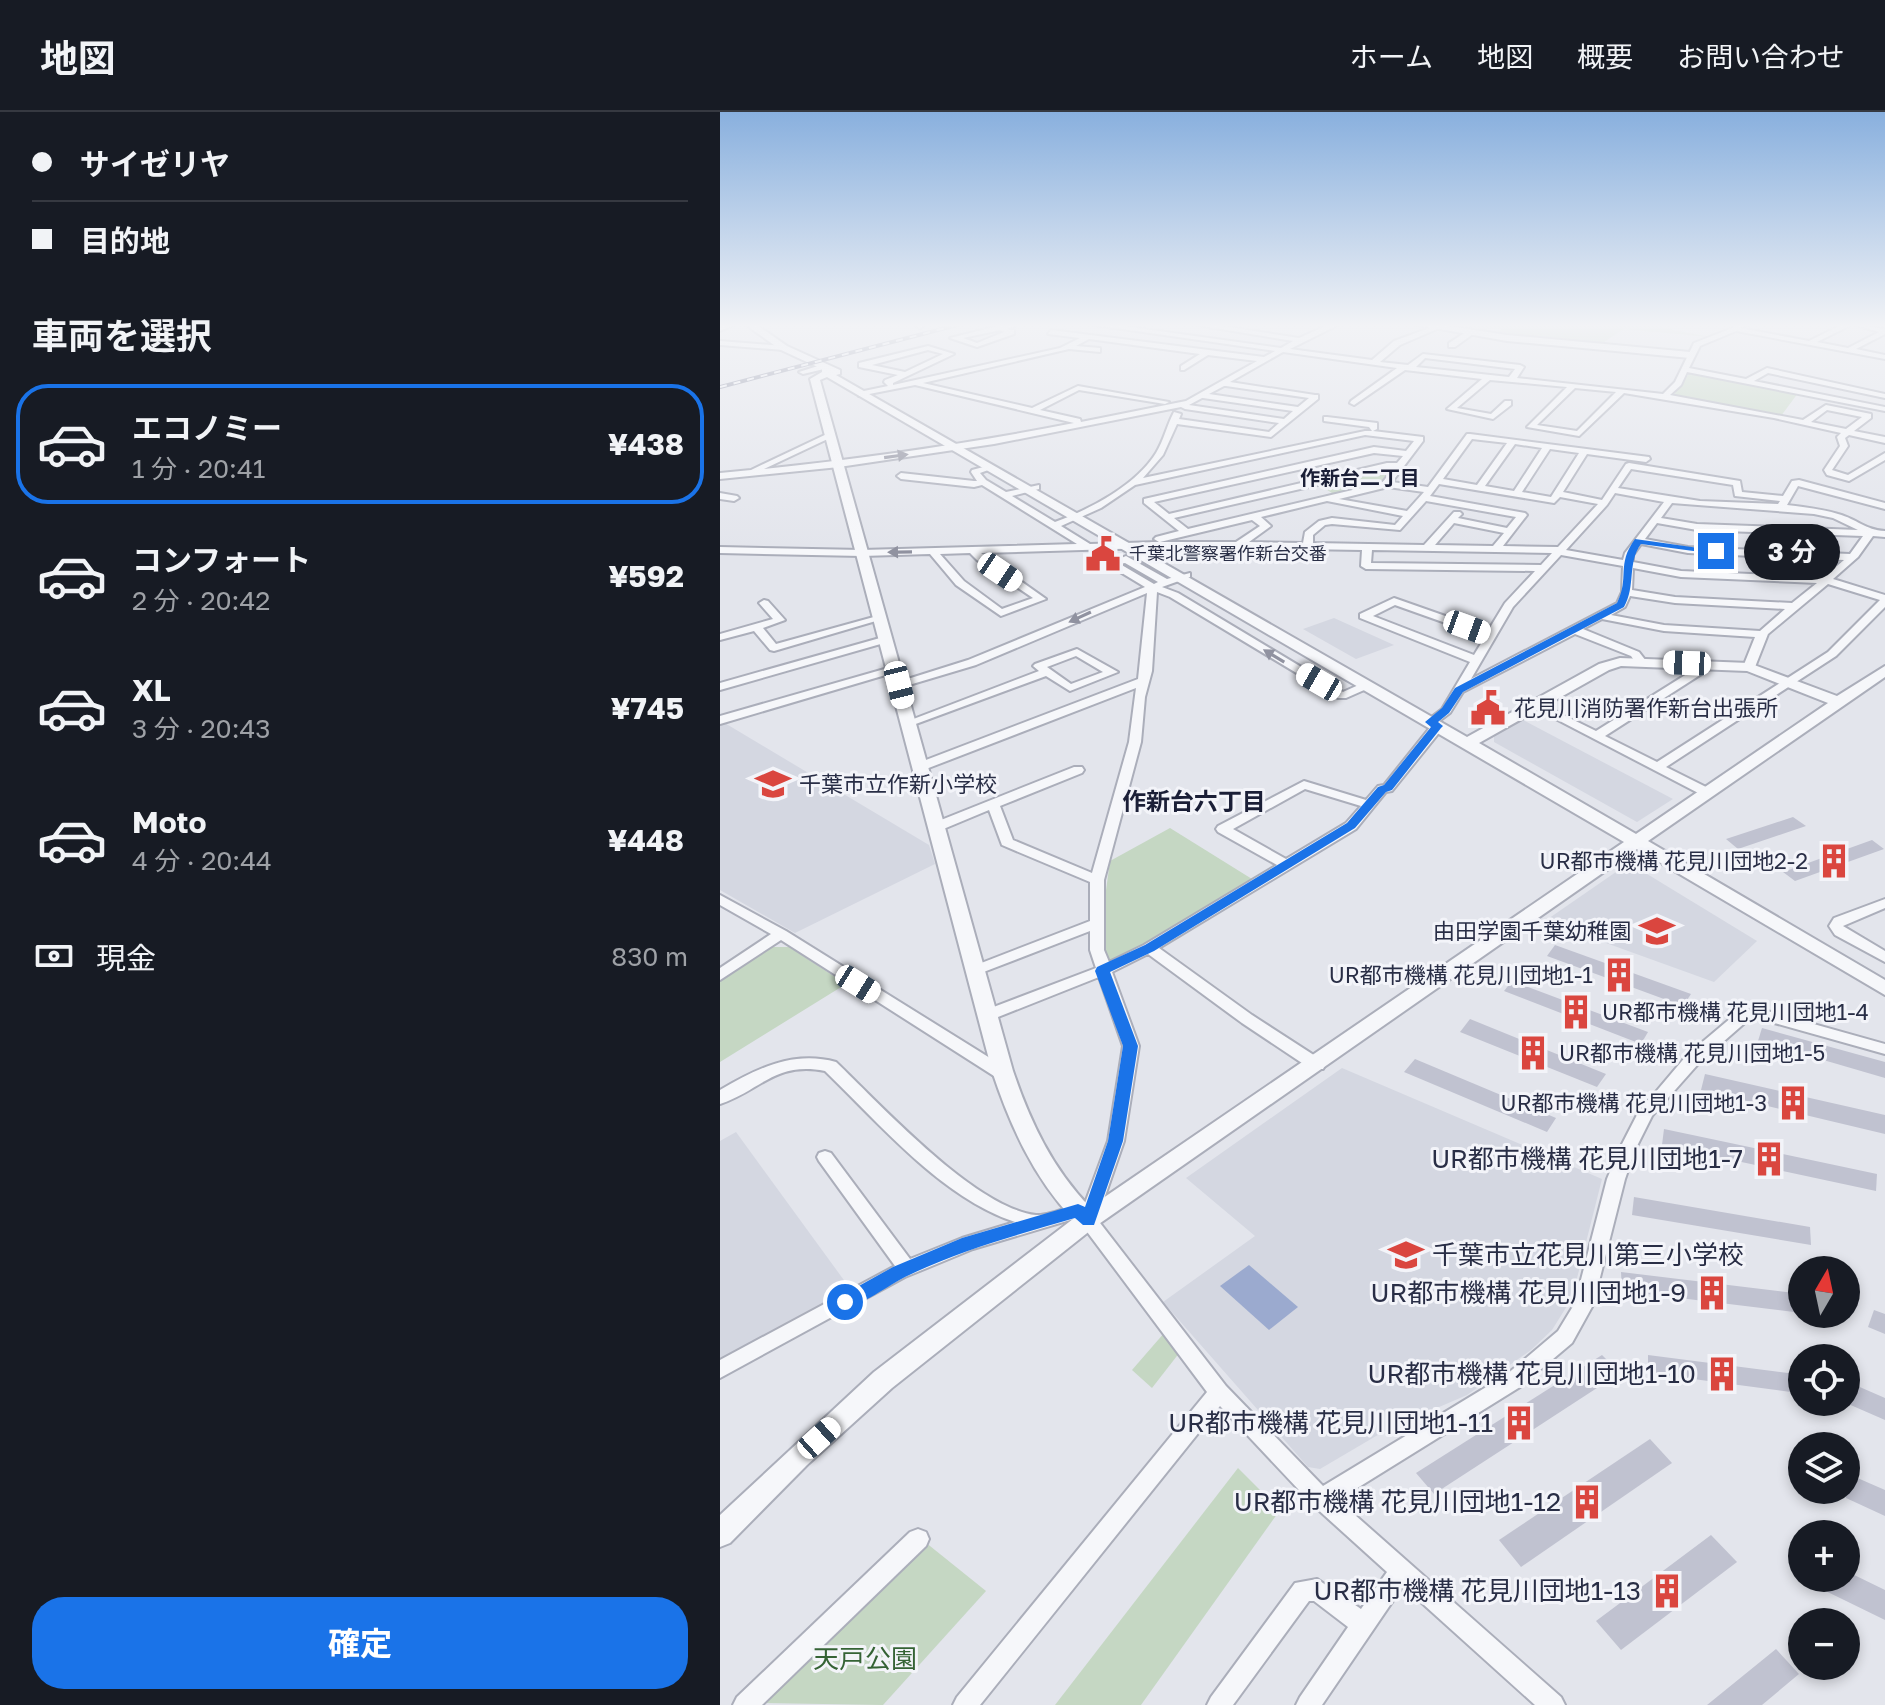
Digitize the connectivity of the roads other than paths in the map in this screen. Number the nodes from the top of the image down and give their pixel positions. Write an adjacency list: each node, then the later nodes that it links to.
1 (821, 399): 30 (street)
2 (878, 399): 34 (street)
3 (982, 399): 22 (street)
4 (1055, 399): 22 (street)
5 (1148, 399): 18 (street)
6 (1195, 399): 18 (street)
7 (1225, 399): 21 (street)
8 (1312, 399): 21 (street)
9 (1359, 399): 16 (street)
10 (1462, 399): 17 (street)
11 (1559, 399): 12 (street)
12 (1613, 399)
13 (1683, 399): 27 (street)
14 (1836, 399): 19 (street)
15 (1883, 399): 19 (street)
16 (1354, 403)
17 (1508, 403)
18 (1183, 405): 24 (street); 25 (street); 26 (street)
19 (1873, 407): 20 (street)
20 (1885, 409)
21 (1300, 410): 26 (street)
22 (1032, 411): 25 (street)
23 (1327, 419): 29 (street)
24 (1174, 421): 26 (street); 48 (street)
25 (1085, 422): 34 (street)
26 (1286, 422)
27 (1805, 422): 28 (street); 28 (street)
28 (1847, 432): 31 (street); 37 (street)
29 (1371, 433): 36 (street); 39 (street)
30 (831, 434): 40 (street); 43 (street)
31 (1885, 440)
32 (1513, 441): 33 (street); 51 (street); 52 (street)
33 (1548, 446): 35 (street); 56 (street)
34 (960, 447): 40 (street, one-way to 34); 42 (street); 50 (street)
35 (1585, 450): 38 (street); 57 (street)
36 (1407, 454): 41 (street); 46 (street)
37 (1885, 456)
38 (1648, 459)
39 (1236, 460): 46 (street); 48 (street)
40 (839, 464): 43 (street); 93 (street)
41 (1398, 466): 49 (street); 54 (street)
42 (988, 467): 47 (street); 50 (street)
43 (753, 472): 44 (street)
44 (720, 476)
45 (901, 476): 47 (street)
46 (1260, 476): 54 (street); 72 (street)
47 (983, 482): 58 (street)
48 (1129, 484): 70 (street)
49 (1386, 484): 52 (street); 61 (street)
50 (1031, 488): 58 (street); 70 (street)
51 (1479, 488): 52 (street); 56 (street)
52 (1431, 490): 67 (street); 69 (street)
53 (1613, 490): 62 (street); 64 (street); 65 (street)
54 (1281, 491): 66 (street); 72 (street)
55 (1885, 491): 63 (street)
56 (1516, 494): 57 (street)
57 (1559, 494): 64 (street)
58 (1005, 495): 75 (street)
59 (720, 496): 60 (street)
60 (734, 498)
61 (1326, 499): 66 (street); 69 (street)
62 (1670, 500): 65 (street); 74 (street)
63 (1870, 501): 65 (street); 68 (street)
64 (1604, 503): 92 (street)
65 (1784, 503): 78 (street)
66 (1302, 505): 71 (street)
67 (1465, 505): 73 (street); 76 (street)
68 (1885, 506)
69 (1409, 514): 85 (street)
70 (1080, 516): 75 (street); 81 (street); 82 (street)
71 (1253, 516): 77 (street); 83 (street)
72 (1167, 517): 77 (street)
73 (1452, 520): 76 (street); 87 (street)
74 (1653, 520): 78 (street); 80 (street)
75 (1055, 525): 84 (street)
76 (1510, 531): 88 (street)
77 (1186, 532): 82 (street)
78 (1869, 534): 79 (street); 94 (street)
79 (1885, 534)
80 (1638, 541): 94 (street); 95 (street)
81 (1124, 545): 82 (street); 84 (street); 97 (street)
82 (1139, 545): 83 (street); 97 (street)
83 (1238, 545): 85 (street)
84 (1090, 547): 90 (street)
85 (1308, 547): 86 (street)
86 (1367, 547): 87 (street); 96 (street)
87 (1427, 548): 88 (street)
88 (1496, 549): 92 (street)
89 (720, 550): 93 (street)
90 (973, 550): 91 (street); 91 (street)
91 (933, 551): 93 (street, one-way to 93)
92 (1558, 551): 95 (street); 96 (street)
93 (862, 553): 105 (street)
94 (1852, 557): 98 (street)
95 (1627, 565): 98 (street); 100 (street)
96 (1543, 568): 111 (street)
97 (1183, 576): 99 (street); 106 (street)
98 (1824, 580): 101 (street); 103 (street)
99 (1159, 584): 108 (street); 120 (street, one-way to 120); 121 (street)
100 (1627, 592): 103 (street); 104 (street)
101 (1885, 599): 122 (street)
102 (764, 603): 107 (street)
103 (1795, 606): 110 (street)
104 (1602, 616): 109 (street); 110 (street)
105 (881, 618): 107 (street); 113 (street)
106 (1254, 620): 108 (street); 123 (street)
107 (756, 627): 112 (street)
108 (1230, 629): 123 (street, one-way to 108)
109 (1575, 630): 115 (street); 125 (street)
110 (1763, 634): 117 (street)
111 (1491, 636): 114 (street); 114 (street)
112 (720, 637)
113 (887, 639): 120 (street); 124 (street)
114 (1476, 660): 125 (street)
115 (1640, 661): 116 (street); 127 (street)
116 (1710, 664): 117 (street); 131 (street)
117 (1749, 667): 122 (street)
118 (1885, 670): 126 (street)
119 (1047, 672): 119 (street); 129 (street)
120 (897, 677): 128 (street); 129 (street)
121 (1143, 681): 133 (street); 142 (street)
122 (1790, 682): 126 (street); 134 (street)
123 (1367, 685): 130 (street)
124 (720, 687)
125 (1459, 690): 130 (street)
126 (1839, 702): 136 (street)
127 (1535, 705): 131 (street); 132 (street)
128 (720, 720)
129 (909, 723): 133 (street)
130 (1434, 724): 132 (street); 138 (street)
131 (1596, 736): 134 (street)
132 (1468, 743): 140 (street)
133 (922, 766): 139 (street)
134 (1658, 767): 136 (street)
135 (1078, 770): 137 (street)
136 (1708, 793): 140 (street)
137 (993, 805): 139 (street); 142 (street)
138 (1369, 805): 141 (street); 141 (street)
139 (936, 827): 149 (street)
140 (1639, 840): 152 (street); 155 (street)
141 (1286, 865): 147 (street)
142 (1097, 880): 145 (street)
143 (720, 899): 146 (street)
144 (1885, 903): 148 (street)
145 (1095, 924): 149 (street); 150 (street)
146 (781, 934): 151 (street); 156 (street)
147 (1149, 948): 150 (street); 155 (street)
148 (1885, 957)
149 (976, 970): 153 (street)
150 (1102, 971): 153 (street); 159 (street)
151 (720, 975)
152 (1885, 989)
153 (988, 1015): 156 (street)
154 (1885, 1049): 164 (street)
155 (1317, 1065): 159 (street)
156 (1000, 1072): 159 (street)
157 (720, 1098): 160 (street)
158 (825, 1157): 161 (street)
159 (1083, 1216): 160 (street); 163 (street); 165 (street)
160 (1037, 1222): 161 (street)
161 (907, 1269): 162 (street)
162 (720, 1370)
163 (1219, 1392): 164 (street); 170 (street)
164 (1321, 1499): 167 (street)
165 (720, 1534)
166 (918, 1539): 169 (street)
167 (1400, 1572): 168 (street); 173 (street)
168 (1363, 1624): 171 (street); 172 (street)
169 (745, 1705)
170 (965, 1705)
171 (1219, 1705)
172 (1308, 1705)
173 (1553, 1705)

